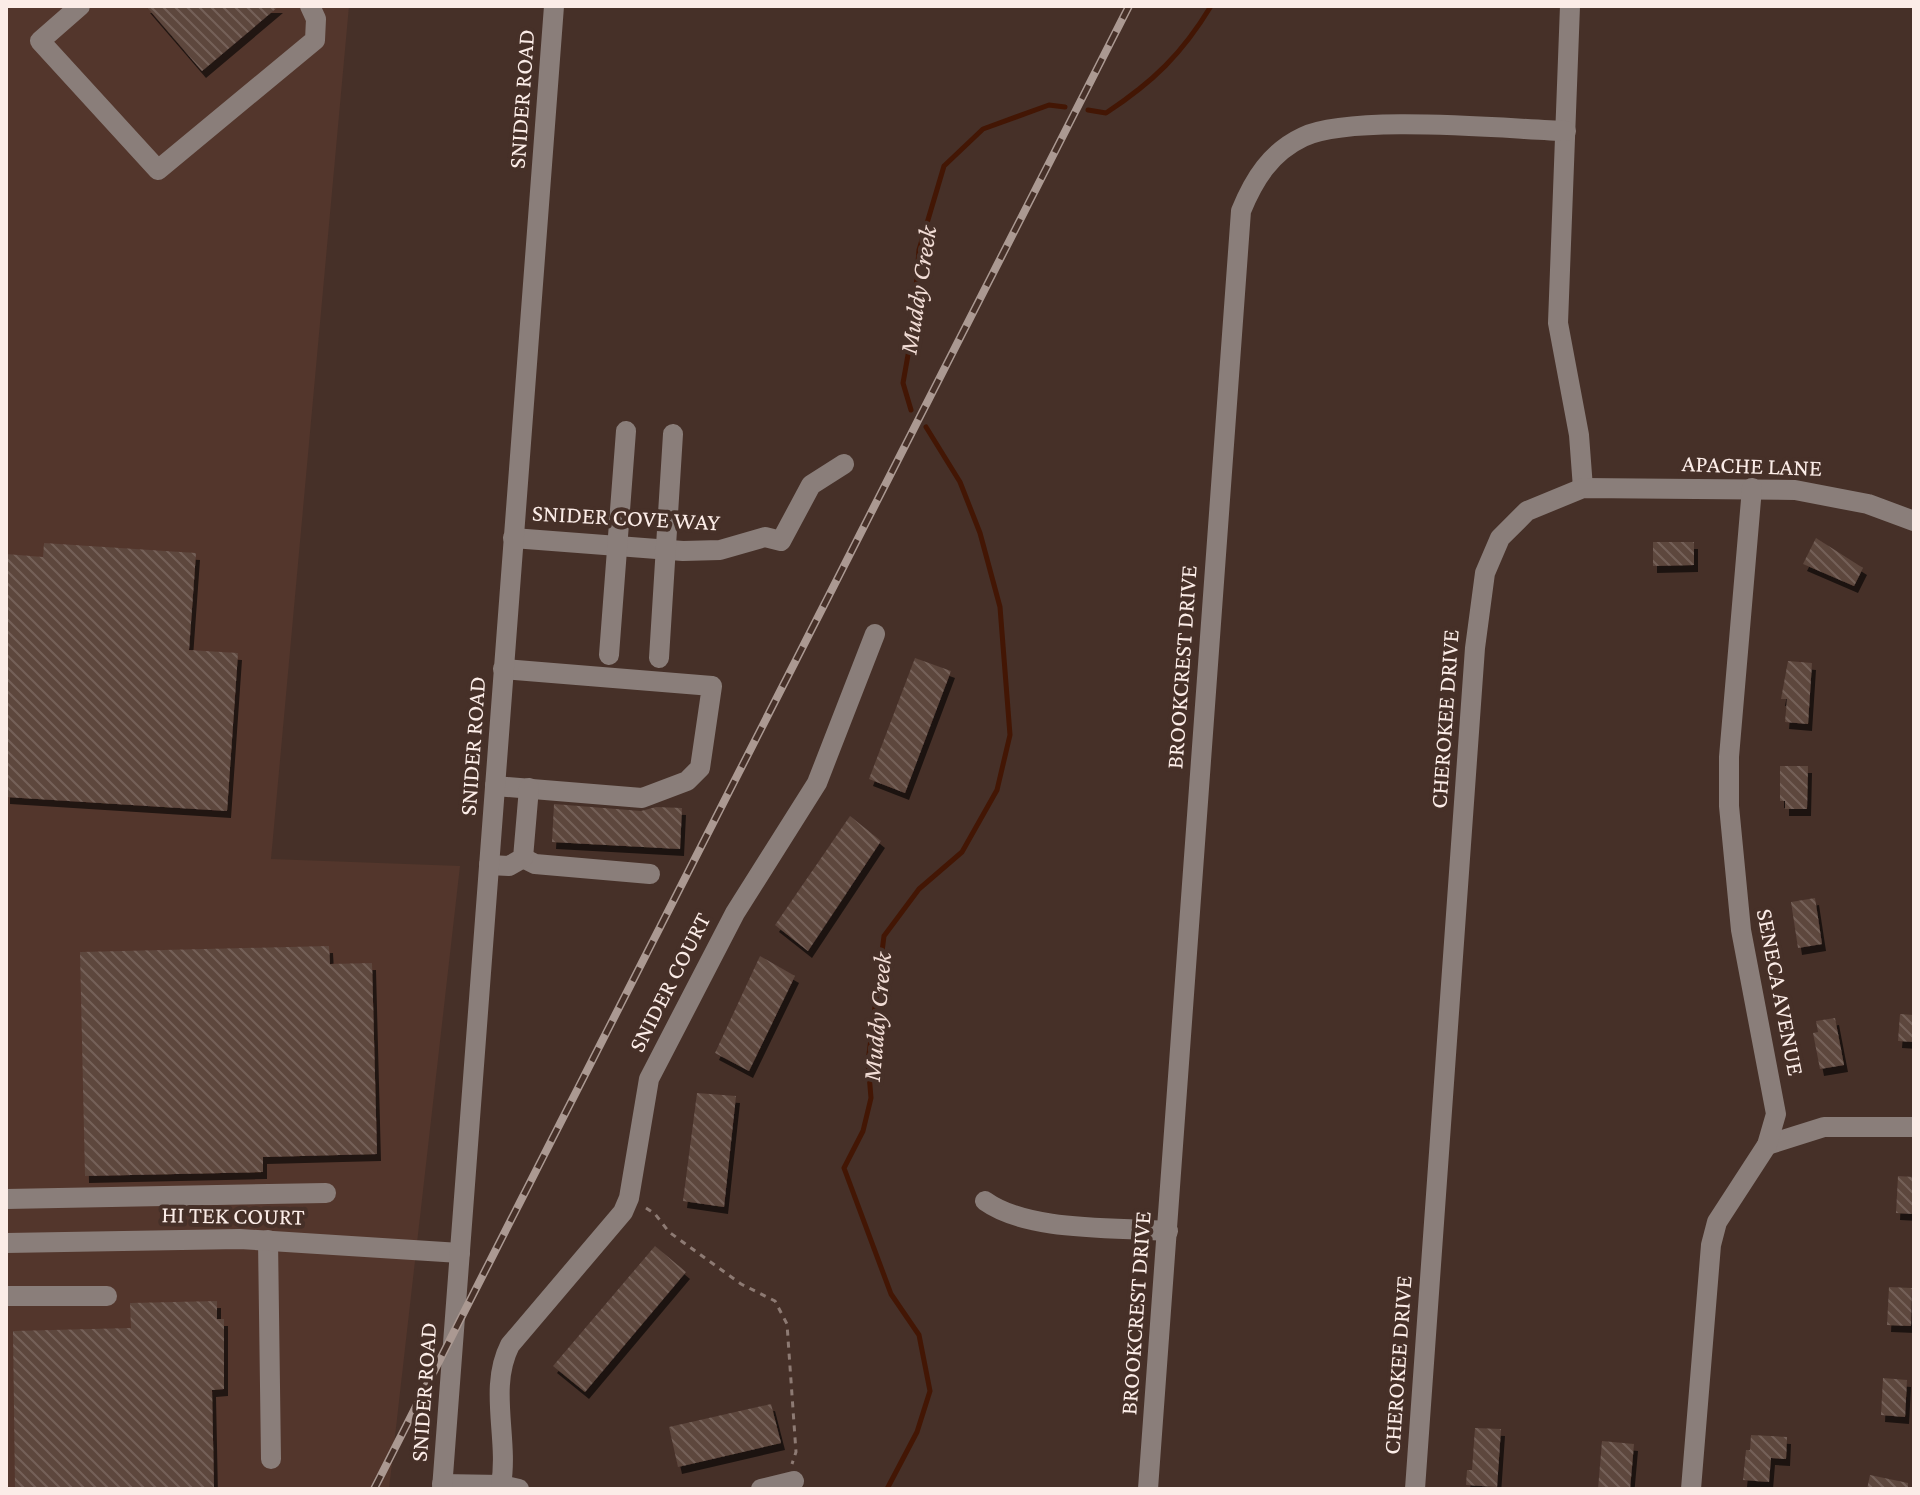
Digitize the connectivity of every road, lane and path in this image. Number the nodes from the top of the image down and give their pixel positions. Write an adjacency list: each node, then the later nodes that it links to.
1 (80, 6): 2 (street)
2 (310, 6)
3 (554, 6): 12 (street, SNIDER ROAD)
4 (1570, 6): 5 (street)
5 (1566, 131): 9 (street); 30 (street, BROOKCREST DRIVE)
6 (626, 431): 13 (street)
7 (673, 434): 14 (street)
8 (844, 464): 14 (street, SNIDER COVE WAY)
9 (1583, 488): 10 (street, APACHE LANE); 42 (street, CHEROKEE DRIVE)
10 (1752, 488): 11 (street, APACHE LANE); 25 (street, SENECA AVENUE)
11 (1914, 521)
12 (513, 538): 13 (street, SNIDER COVE WAY); 18 (street, SNIDER ROAD)
13 (618, 546): 14 (street, SNIDER COVE WAY); 16 (street)
14 (667, 550): 17 (street)
15 (875, 634): 27 (street, SNIDER COURT)
16 (609, 655)
17 (659, 658)
18 (503, 669): 19 (street, SNIDER ROAD); 20 (street)
19 (495, 786): 20 (street); 22 (street, SNIDER ROAD)
20 (529, 788): 21 (street)
21 (523, 858): 22 (street); 23 (street)
22 (489, 865): 33 (street, SNIDER ROAD)
23 (650, 874)
24 (1914, 1127): 25 (street)
25 (1767, 1145): 43 (street, SENECA AVENUE)
26 (326, 1193): 28 (street)
27 (629, 1198): 37 (path); 39 (street, SNIDER COURT)
28 (6, 1199)
29 (985, 1201): 30 (street)
30 (1168, 1231): 41 (street, BROOKCREST DRIVE)
31 (268, 1240): 32 (street, HI TEK COURT); 33 (street, HI TEK COURT); 36 (street)
32 (6, 1243)
33 (460, 1253): 38 (street, SNIDER ROAD)
34 (6, 1296): 35 (street)
35 (107, 1296)
36 (271, 1459)
37 (794, 1481): 40 (street)
38 (442, 1487): 39 (street, SNIDER COURT)
39 (510, 1487)
40 (761, 1489)
41 (1148, 1489)
42 (1415, 1489)
43 (1691, 1489)

